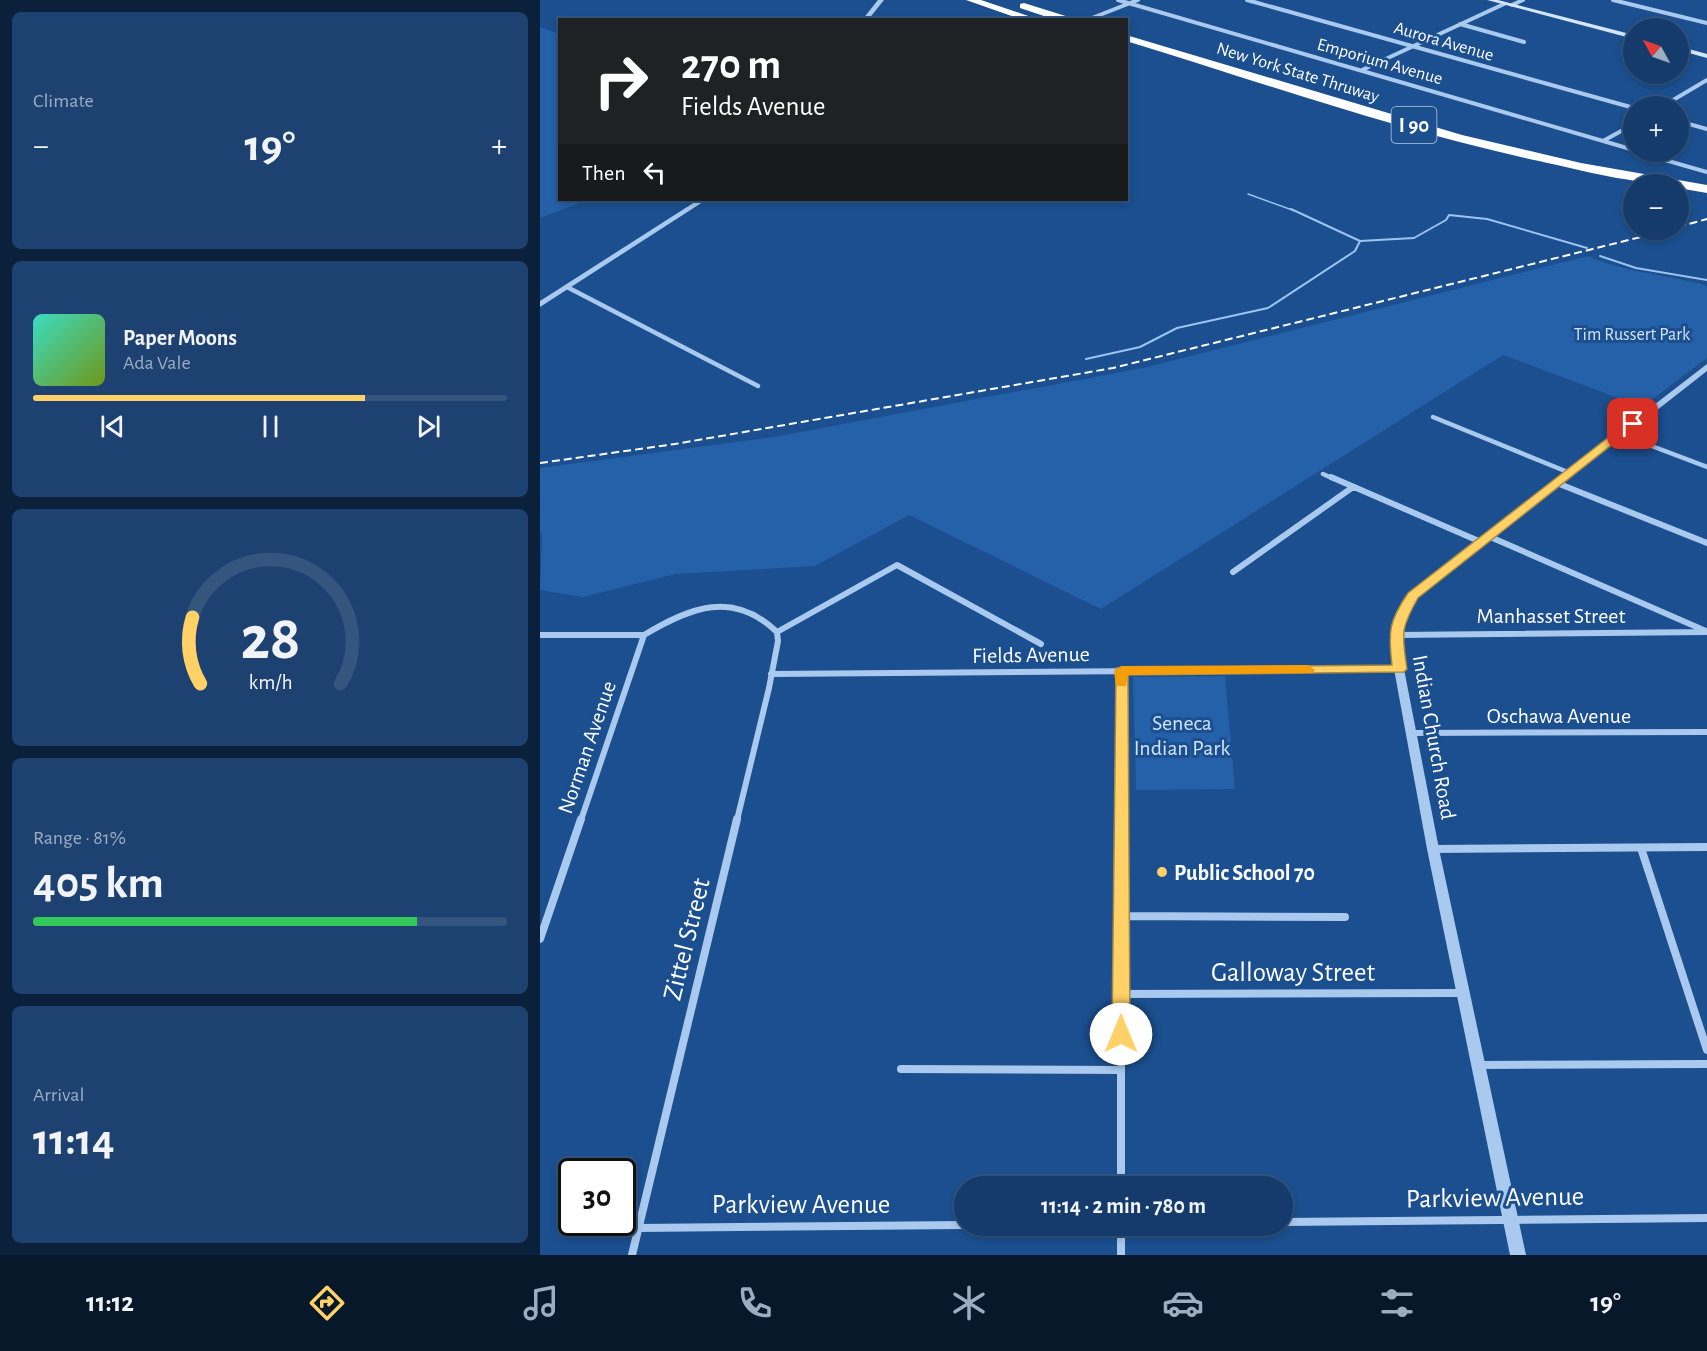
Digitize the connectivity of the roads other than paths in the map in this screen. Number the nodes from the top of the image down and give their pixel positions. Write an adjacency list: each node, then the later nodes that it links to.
1 (881, 0): 12 (street)
2 (971, 0): 13 (highway)
3 (1005, 0): 14 (highway)
4 (1118, 0): 10 (street, Emporium Avenue)
5 (1138, 0): 10 (street)
6 (1247, 0): 21 (street, Aurora Avenue)
7 (1490, 0): 11 (main road)
8 (1523, 0): 11 (street)
9 (1613, 0): 16 (street)
10 (1129, 3): 15 (street); 25 (street, Emporium Avenue)
11 (1508, 4): 17 (street); 18 (main road)
12 (867, 18)
13 (1029, 18)
14 (1062, 18)
15 (1092, 18)
16 (1707, 23)
17 (1460, 24): 20 (street); 21 (street)
18 (1623, 34)
19 (1128, 39): 37 (highway, New York State Thruway / I 90)
20 (1524, 42)
21 (1412, 46): 25 (street); 28 (street, Aurora Avenue)
22 (1128, 48): 36 (highway, New York State Thruway / I 90)
23 (1689, 51): 24 (main road)
24 (1707, 56)
25 (1362, 70): 32 (street, Emporium Avenue)
26 (1707, 80): 27 (street)
27 (1680, 96)
28 (1623, 105)
29 (1689, 124): 30 (street)
30 (1707, 129)
31 (1623, 130): 32 (street)
32 (1603, 141): 33 (street, Emporium Avenue)
33 (1623, 147)
34 (1673, 162): 35 (street, Emporium Avenue)
35 (1707, 172)
36 (1623, 185)
37 (1707, 189)
38 (1689, 197): 39 (highway)
39 (1707, 200)
40 (700, 201): 41 (street)
41 (567, 287): 42 (street); 44 (street)
42 (540, 305)
43 (1707, 367): 46 (street, Indian Church Road)
44 (758, 386)
45 (1433, 417): 48 (street)
46 (1620, 434): 47 (street); 48 (street, Indian Church Road)
47 (1707, 467)
48 (1570, 473): 50 (street, Indian Church Road)
49 (1323, 474): 51 (street)
50 (1557, 483): 52 (street, Indian Church Road); 53 (street)
51 (1353, 487): 52 (street); 54 (street)
52 (1485, 539): 56 (street); 59 (street, Indian Church Road)
53 (1707, 543)
54 (1233, 572)
55 (777, 632): 58 (street); 60 (street); 63 (street, Zittel Street)
56 (1707, 632): 59 (street, Manhasset Street)
57 (540, 635): 58 (street)
58 (644, 635): 71 (street, Norman Avenue)
59 (1395, 635): 61 (street, Indian Church Road)
60 (1041, 644)
61 (1400, 669): 62 (street, Fields Avenue); 65 (street, Indian Church Road)
62 (1121, 671): 63 (street, Fields Avenue); 69 (street)
63 (771, 674): 84 (street, Zittel Street)
64 (1707, 732): 65 (street, Oschawa Avenue)
65 (1411, 733): 68 (street, Indian Church Road)
66 (1707, 847): 67 (street)
67 (1641, 848): 68 (street); 74 (street)
68 (1433, 849): 72 (street, Indian Church Road)
69 (1121, 916): 70 (street); 73 (street)
70 (1345, 917)
71 (540, 939)
72 (1464, 993): 73 (street, Galloway Street); 76 (street, Indian Church Road)
73 (1121, 994): 78 (street)
74 (1707, 1050)
75 (1707, 1064): 76 (street)
76 (1479, 1065): 81 (street, Indian Church Road)
77 (901, 1069): 78 (street)
78 (1121, 1070): 79 (street)
79 (1121, 1176)
80 (1707, 1218): 81 (street, Parkview Avenue)
81 (1510, 1219): 82 (street, Parkview Avenue); 88 (street, Indian Church Road)
82 (1293, 1222)
83 (954, 1225): 84 (street, Parkview Avenue)
84 (638, 1228): 86 (street, Zittel Street)
85 (1121, 1236): 87 (street)
86 (632, 1255)
87 (1121, 1255)
88 (1518, 1255)

